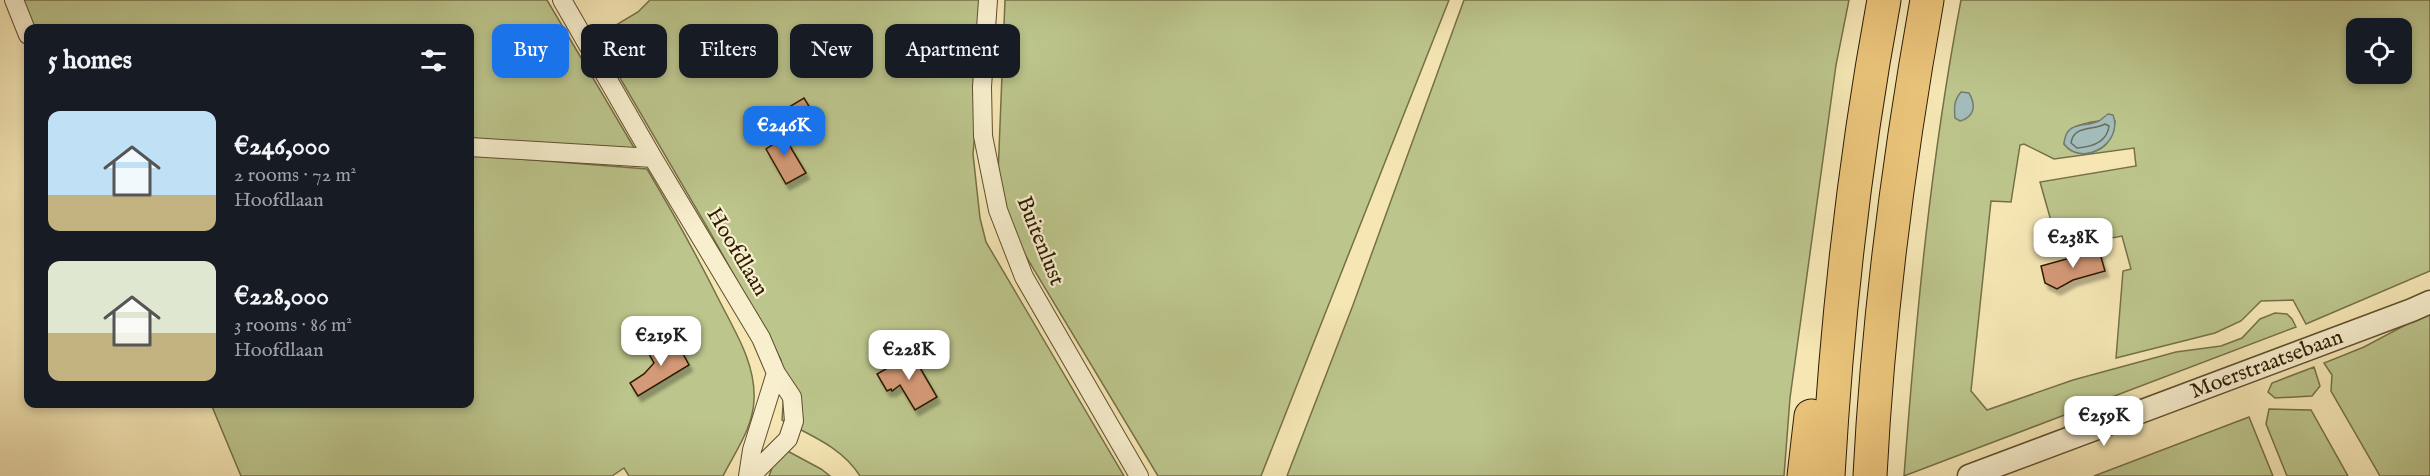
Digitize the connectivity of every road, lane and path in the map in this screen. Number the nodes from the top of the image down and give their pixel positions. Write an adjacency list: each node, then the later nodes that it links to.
1 (14, 0): 6 (street)
2 (562, 0): 8 (street, Hoofdlaan)
3 (988, 0): 14 (street, Buitenlust)
4 (1884, 0): 11 (highway)
5 (1927, 0): 12 (highway)
6 (24, 25)
7 (474, 147): 8 (street)
8 (652, 159): 10 (street, Hoofdlaan)
9 (2430, 302): 17 (street, Moerstraatsebaan)
10 (776, 373): 13 (street, Hoofdlaan); 13 (street, Hoofdlaan)
11 (1823, 394): 15 (highway); 16 (highway)
12 (1871, 473)
13 (749, 476)
14 (1139, 476)
15 (1804, 476)
16 (1828, 476)
17 (1969, 476)

